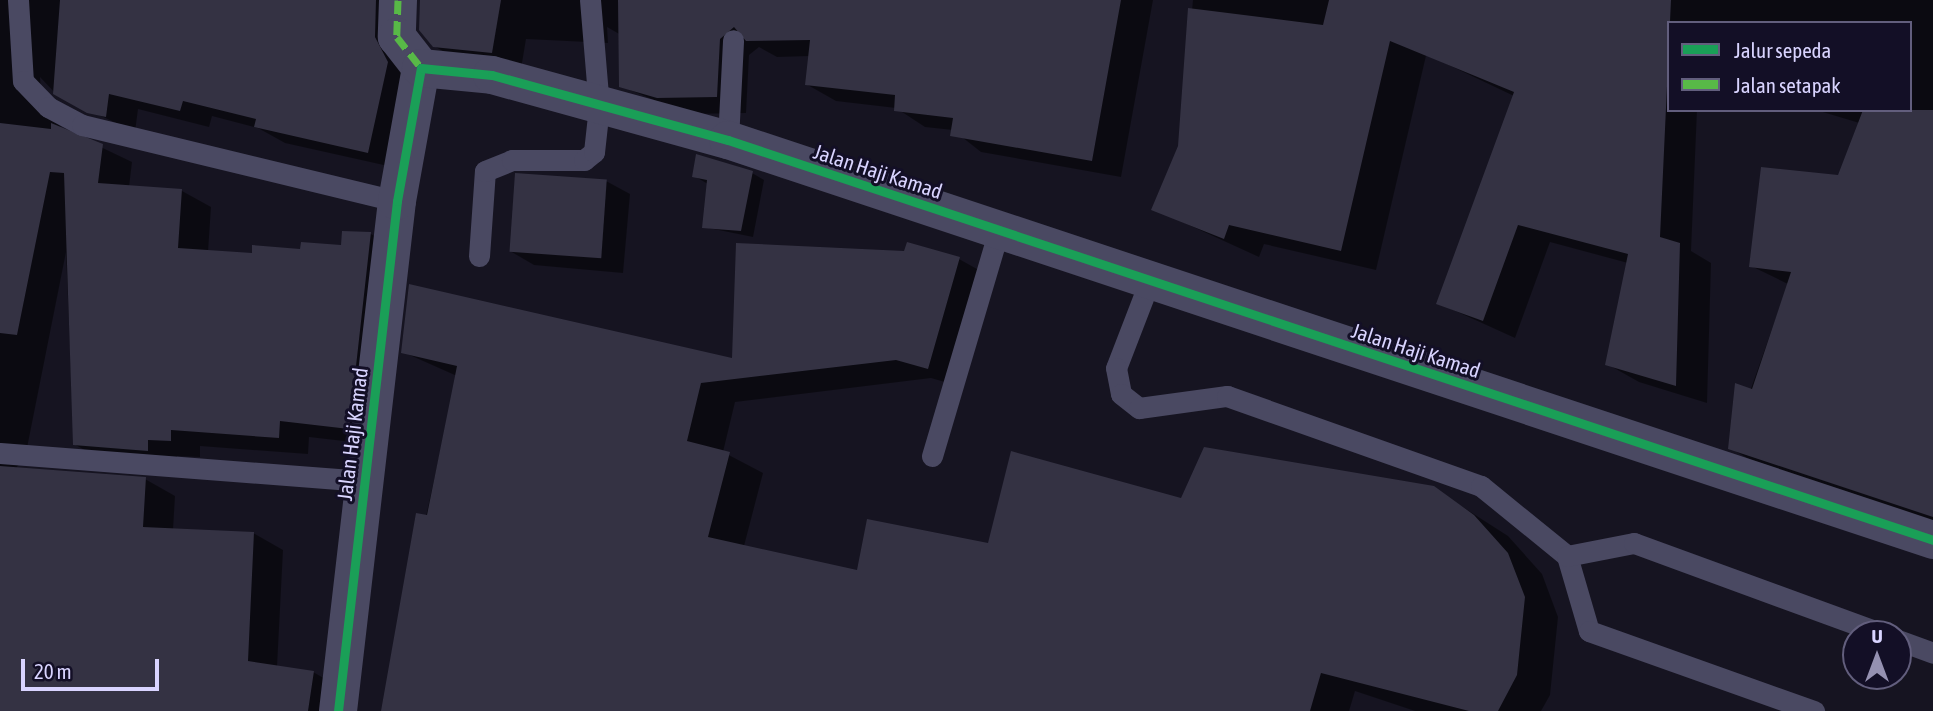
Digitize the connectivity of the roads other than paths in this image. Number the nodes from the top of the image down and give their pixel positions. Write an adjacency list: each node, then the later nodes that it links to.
1 (18, 0): 8 (lane)
2 (398, 0): 5 (street)
3 (590, 0): 6 (lane)
4 (733, 40): 7 (lane)
5 (421, 68): 6 (street, Jalan Haji Kamad); 8 (street, Jalan Haji Kamad)
6 (598, 107): 7 (street, Jalan Haji Kamad); 10 (lane)
7 (729, 140): 9 (street, Jalan Haji Kamad)
8 (397, 201): 14 (street, Jalan Haji Kamad)
9 (999, 230): 11 (street, Jalan Haji Kamad); 13 (lane)
10 (479, 256)
11 (1150, 280): 15 (street, Jalan Haji Kamad); 16 (lane)
12 (0, 453): 14 (lane)
13 (932, 456)
14 (364, 481): 20 (street, Jalan Haji Kamad)
15 (1933, 540)
16 (1567, 556): 17 (lane); 21 (lane)
17 (1844, 620)
18 (1912, 645): 19 (lane)
19 (1933, 653)
20 (338, 711)
21 (1814, 711)

